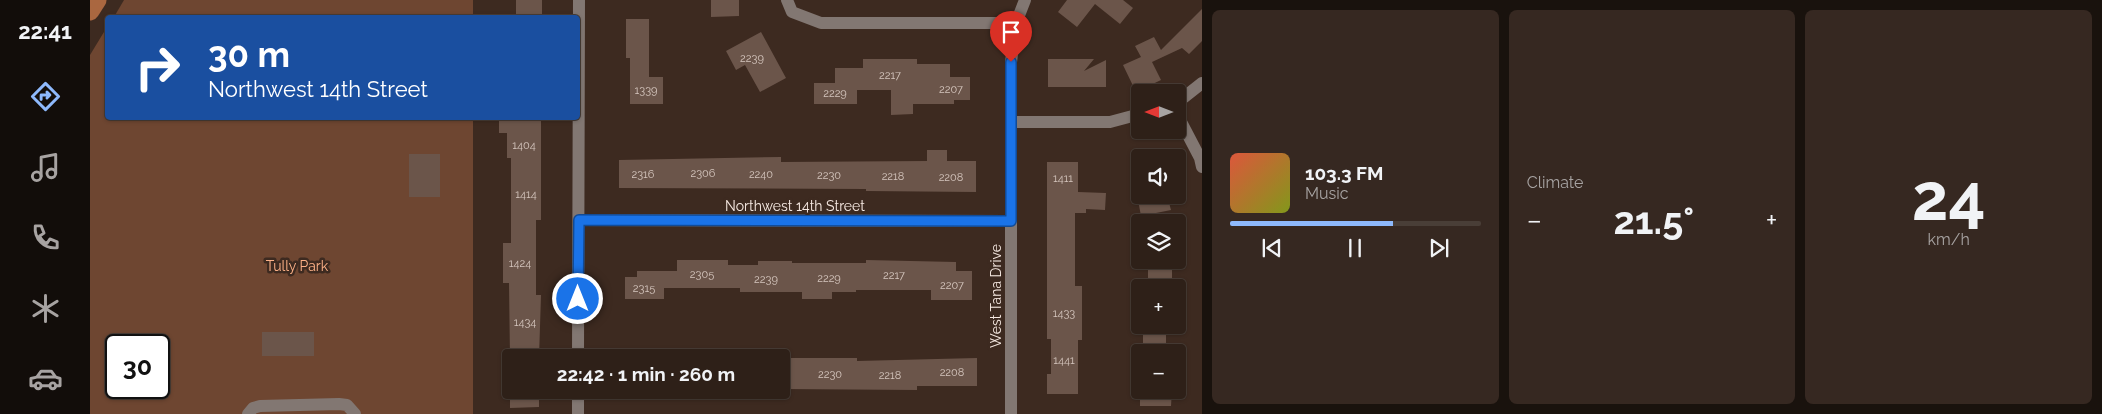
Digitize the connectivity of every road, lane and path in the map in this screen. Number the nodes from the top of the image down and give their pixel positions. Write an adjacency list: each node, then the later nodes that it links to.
1 (579, 0): 4 (street)
2 (787, 0): 5 (street)
3 (1025, 0): 5 (street, West Tana Drive)
4 (579, 15)
5 (1016, 23): 10 (street, West Tana Drive)
6 (1202, 83): 7 (street)
7 (1186, 96)
8 (1131, 116): 10 (street)
9 (579, 120): 13 (street)
10 (1011, 122): 14 (street, West Tana Drive)
11 (1186, 131): 12 (street)
12 (1202, 167)
13 (579, 220): 14 (street, Northwest 14th Street); 15 (street)
14 (1011, 221): 20 (street, West Tana Drive)
15 (578, 349)
16 (578, 399): 19 (street)
17 (248, 414): 18 (street)
18 (355, 414)
19 (578, 414)
20 (1010, 414)

